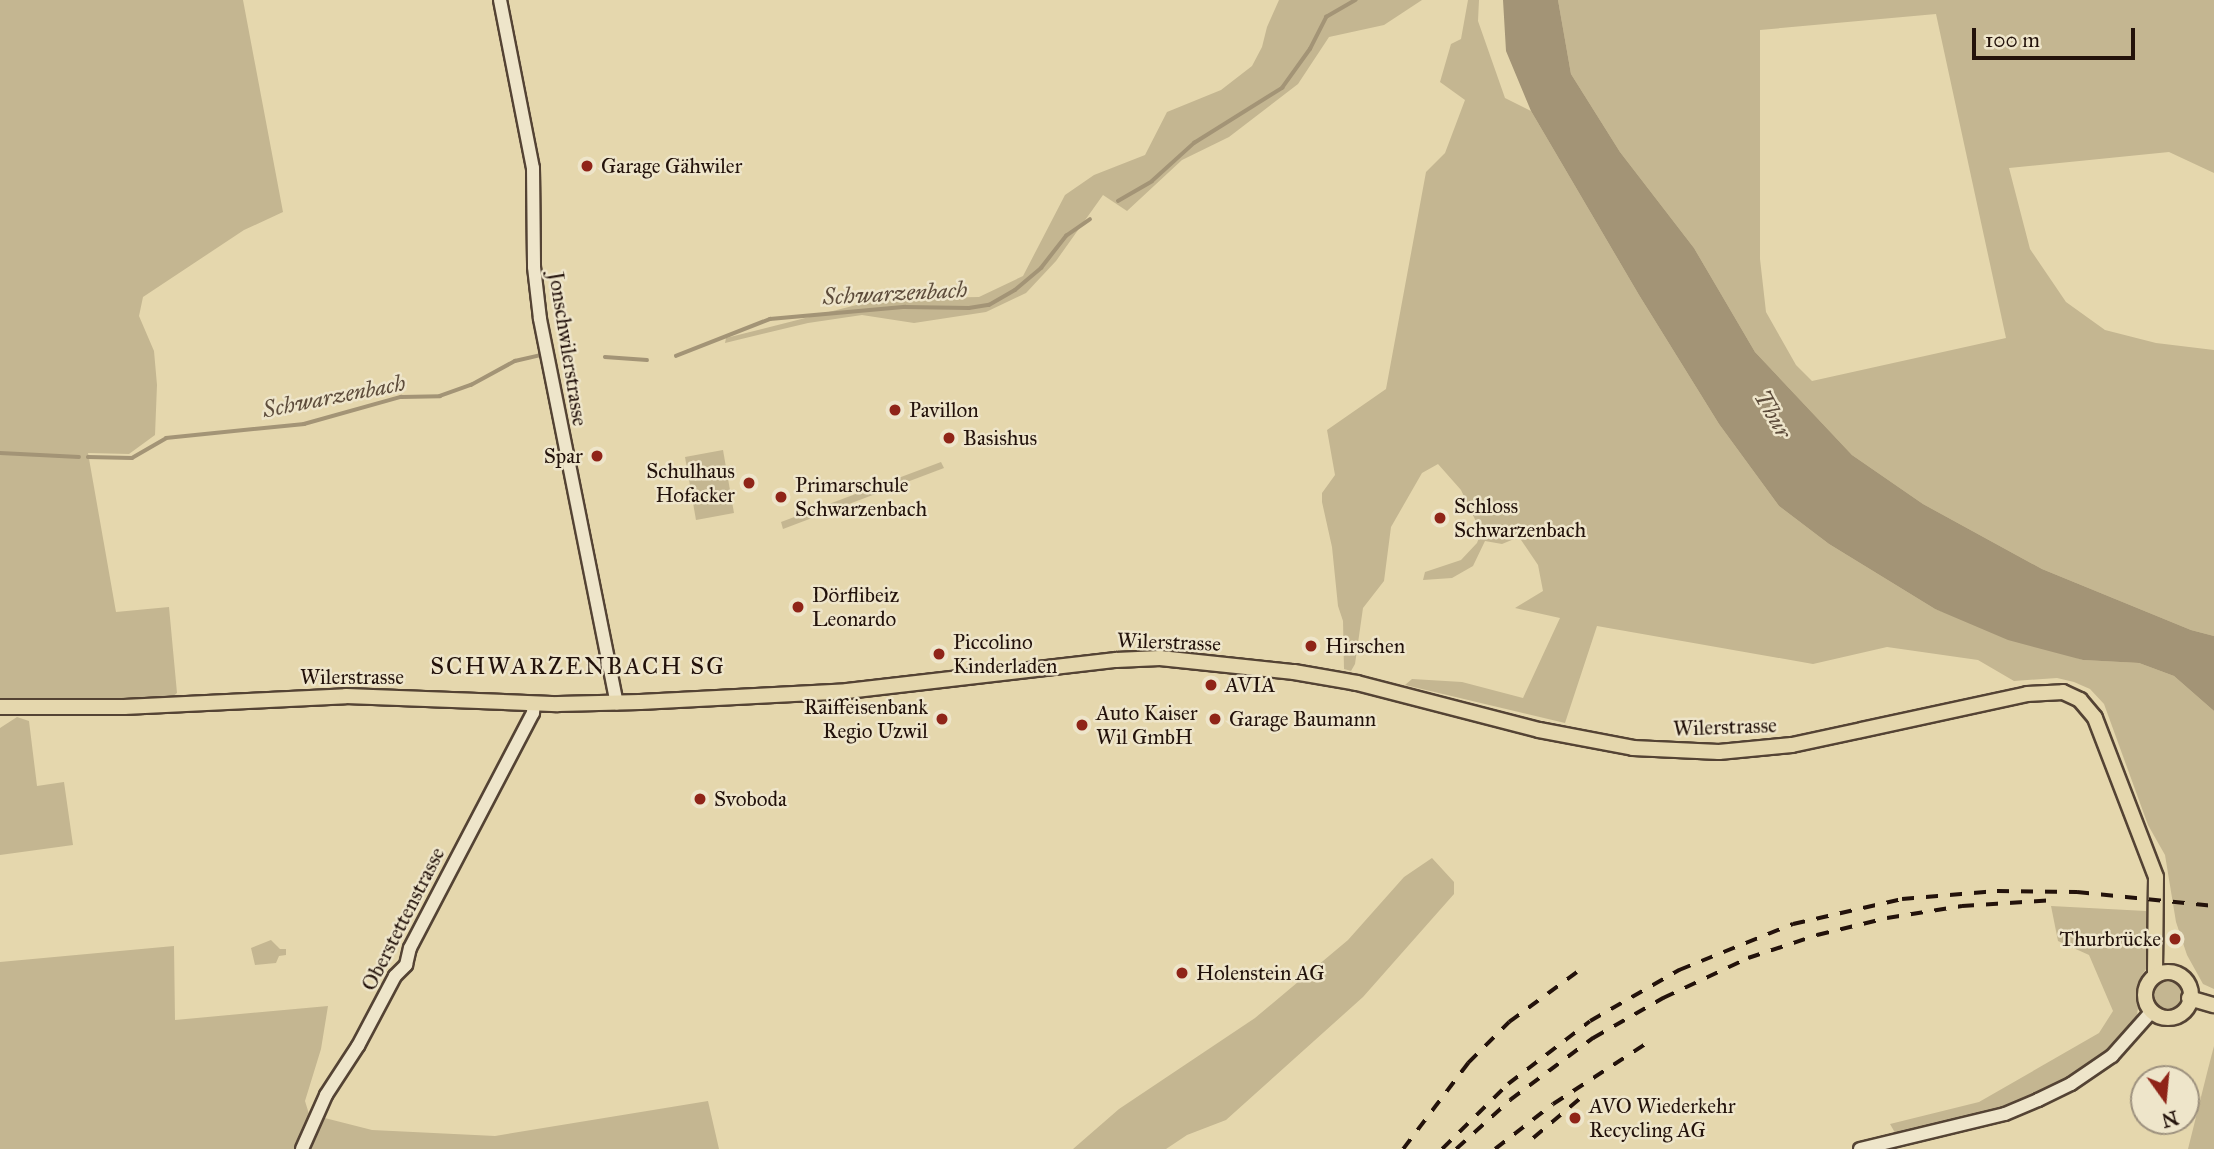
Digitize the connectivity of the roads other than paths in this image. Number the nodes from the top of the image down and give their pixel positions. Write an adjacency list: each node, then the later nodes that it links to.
1 (500, 0): 2 (street, Jonschwilerstrasse)
2 (617, 703): 3 (main road, Wilerstrasse); 5 (main road, Wilerstrasse)
3 (534, 704): 4 (main road, Wilerstrasse); 11 (street, Oberstettenstrasse)
4 (0, 707)
5 (2157, 926): 6 (main road, Wilerstrasse); 7 (main road, Wilerstrasse)
6 (2172, 971): 7 (main road); 8 (main road, Wilerstrasse)
7 (2155, 974): 10 (main road, Wilerstrasse)
8 (2189, 998): 9 (main road); 10 (main road)
9 (2214, 1005)
10 (2152, 1011): 12 (street)
11 (302, 1149)
12 (1860, 1149)

